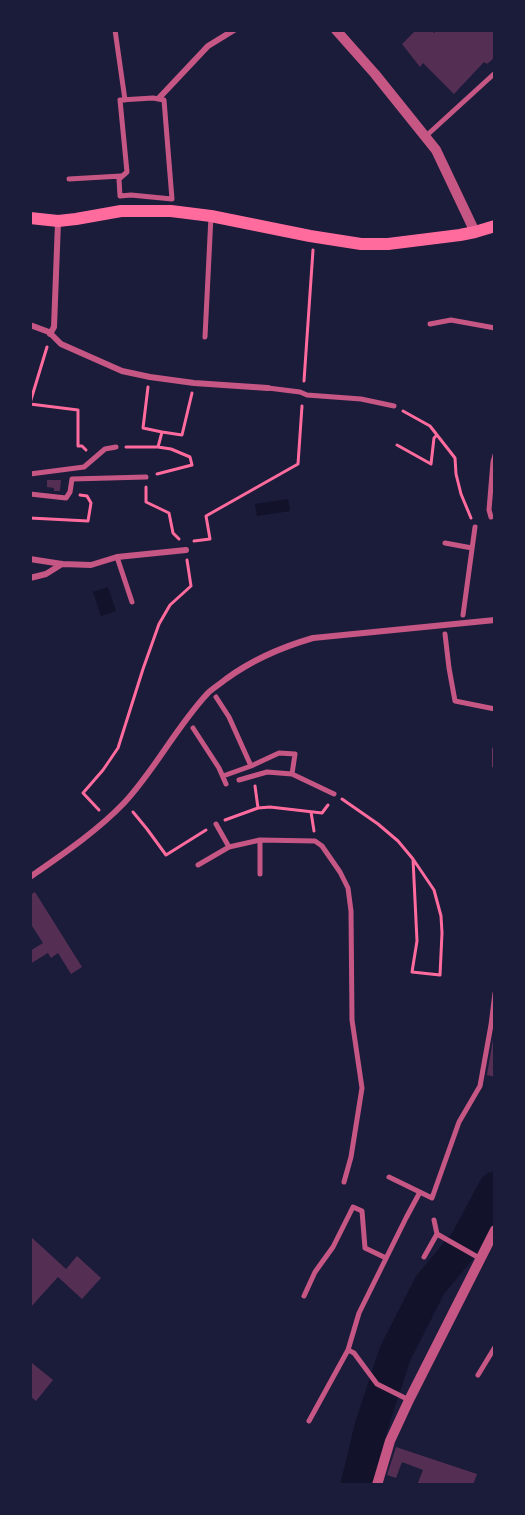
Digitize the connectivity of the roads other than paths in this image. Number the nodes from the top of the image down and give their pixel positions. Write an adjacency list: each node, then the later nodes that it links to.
1 (115, 30): 6 (street)
2 (234, 30): 5 (street)
3 (336, 30): 7 (street)
4 (495, 73): 7 (street)
5 (159, 98): 6 (street); 8 (street)
6 (124, 100): 8 (street)
7 (426, 136): 14 (street)
8 (123, 176): 9 (street)
9 (69, 179)
10 (211, 216): 12 (main road); 14 (main road); 19 (street)
11 (30, 218): 12 (main road)
12 (58, 221): 18 (street)
13 (495, 226): 14 (main road)
14 (475, 232)
15 (430, 324): 17 (street)
16 (30, 325): 18 (street)
17 (495, 328)
18 (50, 336): 20 (street)
19 (205, 337)
20 (268, 388): 21 (street)
21 (394, 406)
22 (116, 447): 24 (street)
23 (495, 455): 27 (street)
24 (30, 474)
25 (146, 477): 26 (street)
26 (30, 494)
27 (491, 517)
28 (475, 527): 30 (street)
29 (445, 543): 30 (street)
30 (472, 548): 37 (street)
31 (186, 550): 32 (street)
32 (117, 557): 34 (street); 36 (street)
33 (30, 559): 34 (street)
34 (62, 564): 35 (street)
35 (30, 579)
36 (132, 602)
37 (463, 615)
38 (495, 620): 56 (street)
39 (445, 634): 41 (street)
40 (216, 697): 44 (street)
41 (495, 709)
42 (193, 728): 47 (street)
43 (495, 749): 45 (street)
44 (251, 766): 46 (street); 47 (street)
45 (495, 766)
46 (292, 774): 48 (street); 50 (street)
47 (223, 776): 49 (street)
48 (239, 780)
49 (226, 784)
50 (334, 794)
51 (216, 824): 53 (street)
52 (260, 840): 53 (street); 55 (street); 59 (street)
53 (229, 847): 54 (street)
54 (198, 865)
55 (261, 874)
56 (30, 877)
57 (495, 993): 60 (street)
58 (388, 1177): 60 (street)
59 (344, 1182)
60 (420, 1192): 66 (street)
61 (434, 1220): 63 (street)
62 (495, 1230): 65 (street)
63 (437, 1234): 64 (street); 65 (street)
64 (424, 1257)
65 (478, 1257): 71 (street)
66 (386, 1258): 67 (street); 69 (street)
67 (304, 1296)
68 (495, 1347): 70 (street)
69 (348, 1350): 71 (street); 72 (street)
70 (478, 1375)
71 (410, 1400): 73 (street)
72 (309, 1422)
73 (377, 1485)

